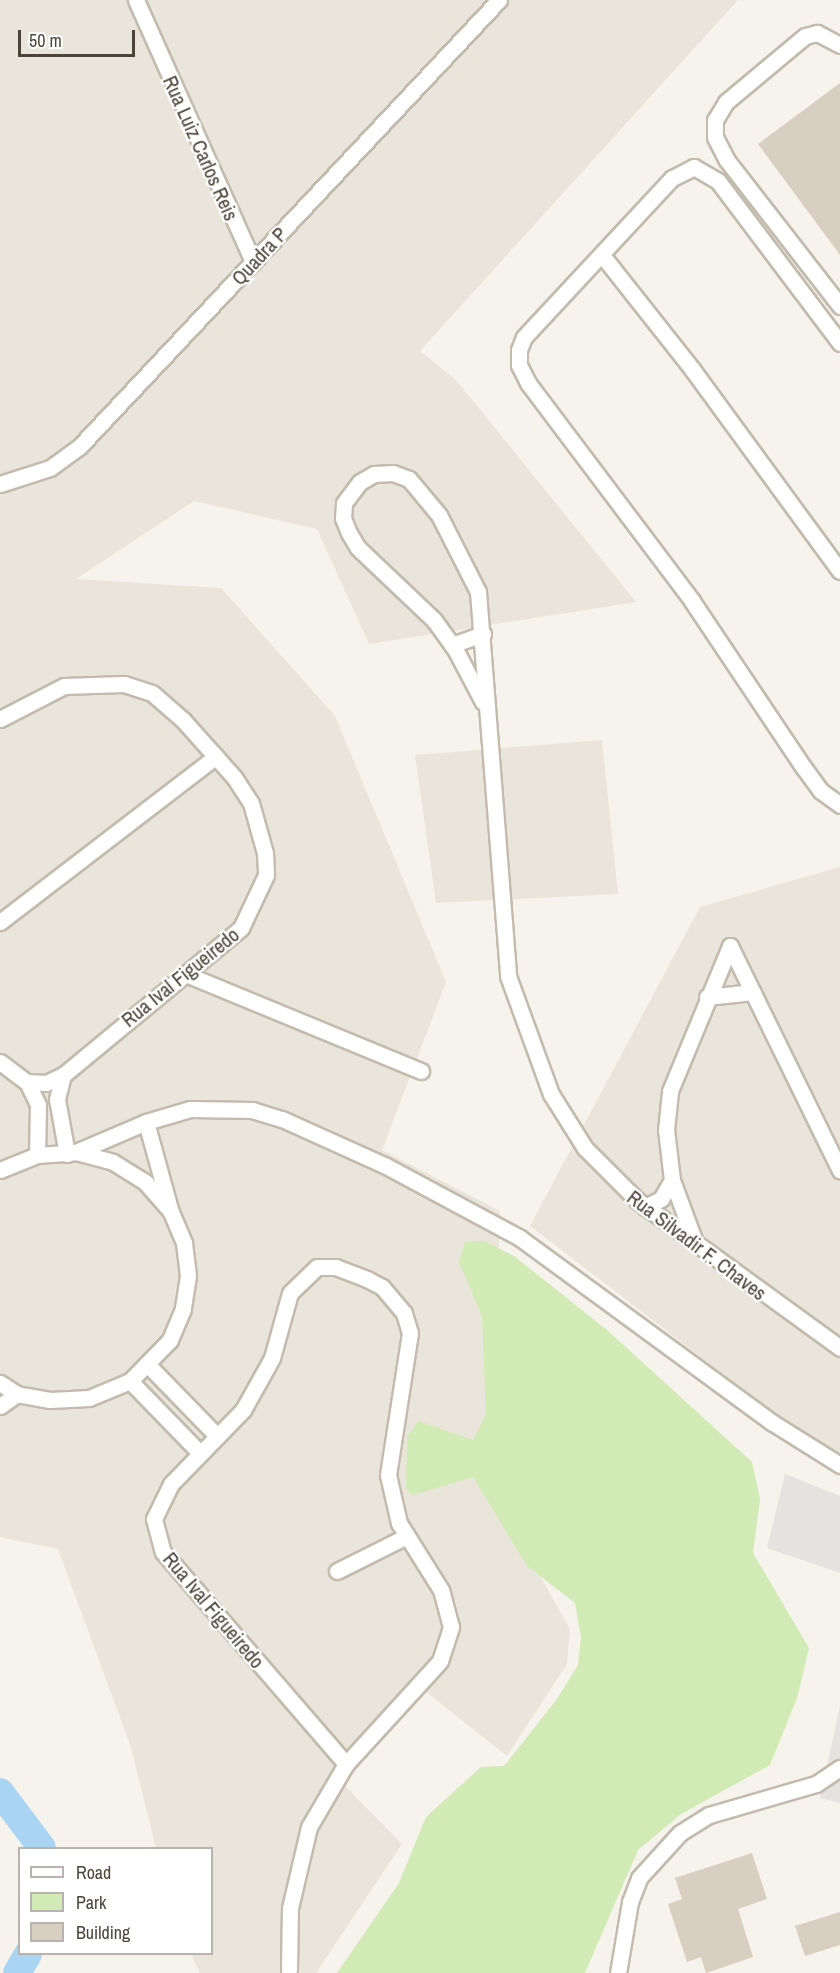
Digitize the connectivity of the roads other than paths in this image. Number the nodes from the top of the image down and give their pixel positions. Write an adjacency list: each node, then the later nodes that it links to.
1 (136, 0): 5 (street, Rua Luiz Carlos Reis)
2 (500, 0): 5 (street, Quadra P)
3 (840, 45): 6 (street)
4 (602, 255): 7 (street); 9 (street); 15 (street)
5 (253, 262): 8 (street, Quadra P)
6 (840, 306)
7 (840, 343)
8 (0, 484)
9 (840, 571)
10 (483, 634): 11 (street); 11 (street); 12 (street)
11 (452, 645): 12 (street)
12 (483, 702): 32 (street, Rua Silvadir F. Chaves)
13 (0, 719): 14 (street, Rua Ival Figueiredo)
14 (216, 756): 16 (street); 17 (street, Rua Ival Figueiredo)
15 (840, 805)
16 (0, 922)
17 (206, 959): 18 (street, Rua Ival Figueiredo); 19 (street)
18 (188, 975): 19 (street); 24 (street, Rua Ival Figueiredo)
19 (219, 987): 23 (street)
20 (753, 992): 21 (street); 21 (street); 30 (street)
21 (706, 997): 31 (street)
22 (0, 1062): 25 (street)
23 (421, 1071)
24 (63, 1075): 25 (street); 27 (street)
25 (27, 1082): 28 (street)
26 (146, 1122): 27 (street); 33 (street); 43 (street)
27 (71, 1153): 28 (street); 33 (street)
28 (37, 1155): 29 (street)
29 (0, 1170)
30 (840, 1171)
31 (672, 1180): 32 (street); 34 (street)
32 (645, 1207): 34 (street, Rua Silvadir F. Chaves)
33 (171, 1212): 36 (street)
34 (695, 1242): 35 (street, Rua Silvadir F. Chaves)
35 (840, 1348)
36 (149, 1366): 37 (street); 41 (street)
37 (130, 1381): 39 (street); 42 (street)
38 (0, 1383): 39 (street)
39 (17, 1394): 40 (street)
40 (0, 1406)
41 (217, 1436): 42 (street, Rua Ival Figueiredo); 44 (street, Rua Ival Figueiredo)
42 (200, 1453): 46 (street, Rua Ival Figueiredo)
43 (840, 1465)
44 (405, 1537): 45 (street); 46 (street, Rua Ival Figueiredo)
45 (337, 1571)
46 (346, 1764): 48 (street, Rua Ival Figueiredo)
47 (840, 1768): 49 (street)
48 (290, 1970)
49 (618, 1973)

